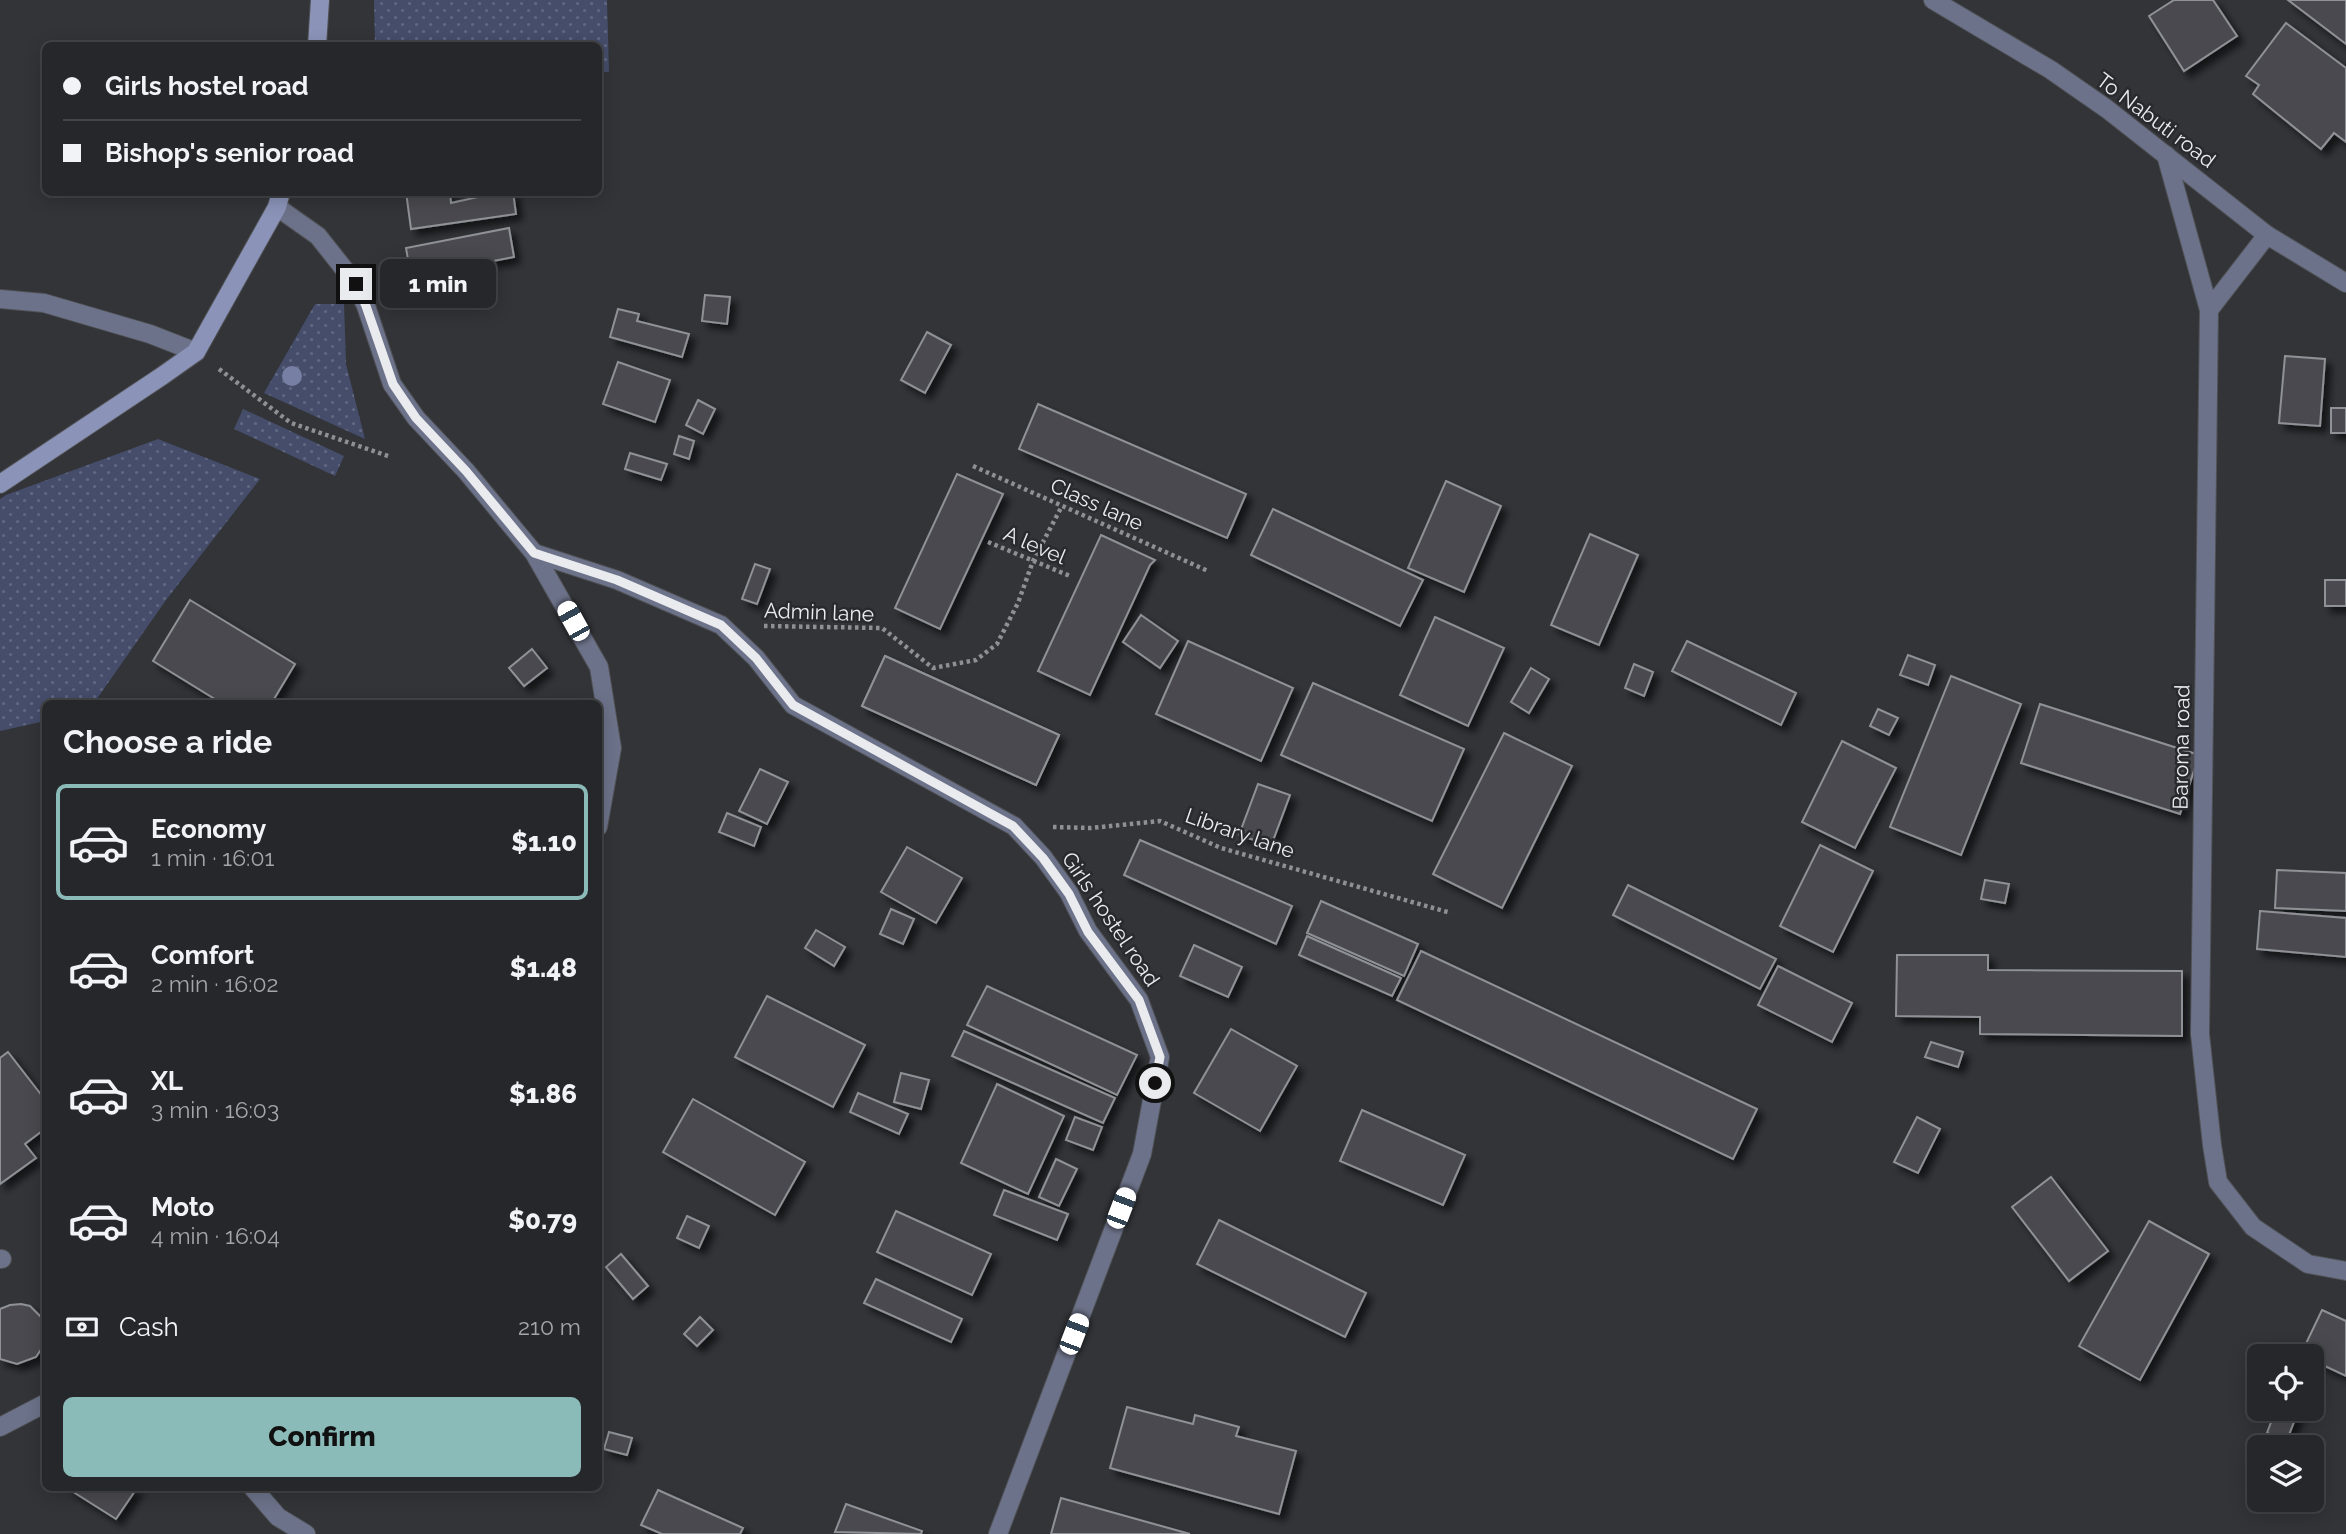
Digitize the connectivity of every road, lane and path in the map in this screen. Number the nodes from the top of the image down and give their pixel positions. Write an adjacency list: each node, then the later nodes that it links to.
1 (320, 0): 3 (street)
2 (1933, 0): 4 (street, To Nabuti road)
3 (317, 42)
4 (2166, 155): 6 (street, To Nabuti road); 9 (street, Baroma road)
5 (279, 200): 10 (street); 16 (street)
6 (2267, 235): 7 (street, To Nabuti road); 9 (street)
7 (2346, 283)
8 (0, 299): 10 (street)
9 (2209, 310): 24 (street, Baroma road)
10 (196, 352): 11 (path); 13 (street)
11 (391, 457)
12 (973, 466): 14 (path, Class lane)
13 (0, 484)
14 (1062, 506): 17 (path, Admin lane); 18 (path, Class lane)
15 (988, 542): 17 (path, A level)
16 (534, 553): 20 (street, Girls hostel road); 21 (street)
17 (1033, 561): 19 (path, A level); 20 (path, Admin lane)
18 (1208, 572)
19 (1070, 576)
20 (721, 625): 22 (street, Girls hostel road)
21 (602, 804)
22 (1013, 826): 23 (path, Library lane); 29 (street, Girls hostel road)
23 (1451, 913)
24 (2346, 1271)
25 (42, 1405): 26 (street)
26 (0, 1427)
27 (256, 1491): 28 (street)
28 (306, 1534)
29 (998, 1534)

